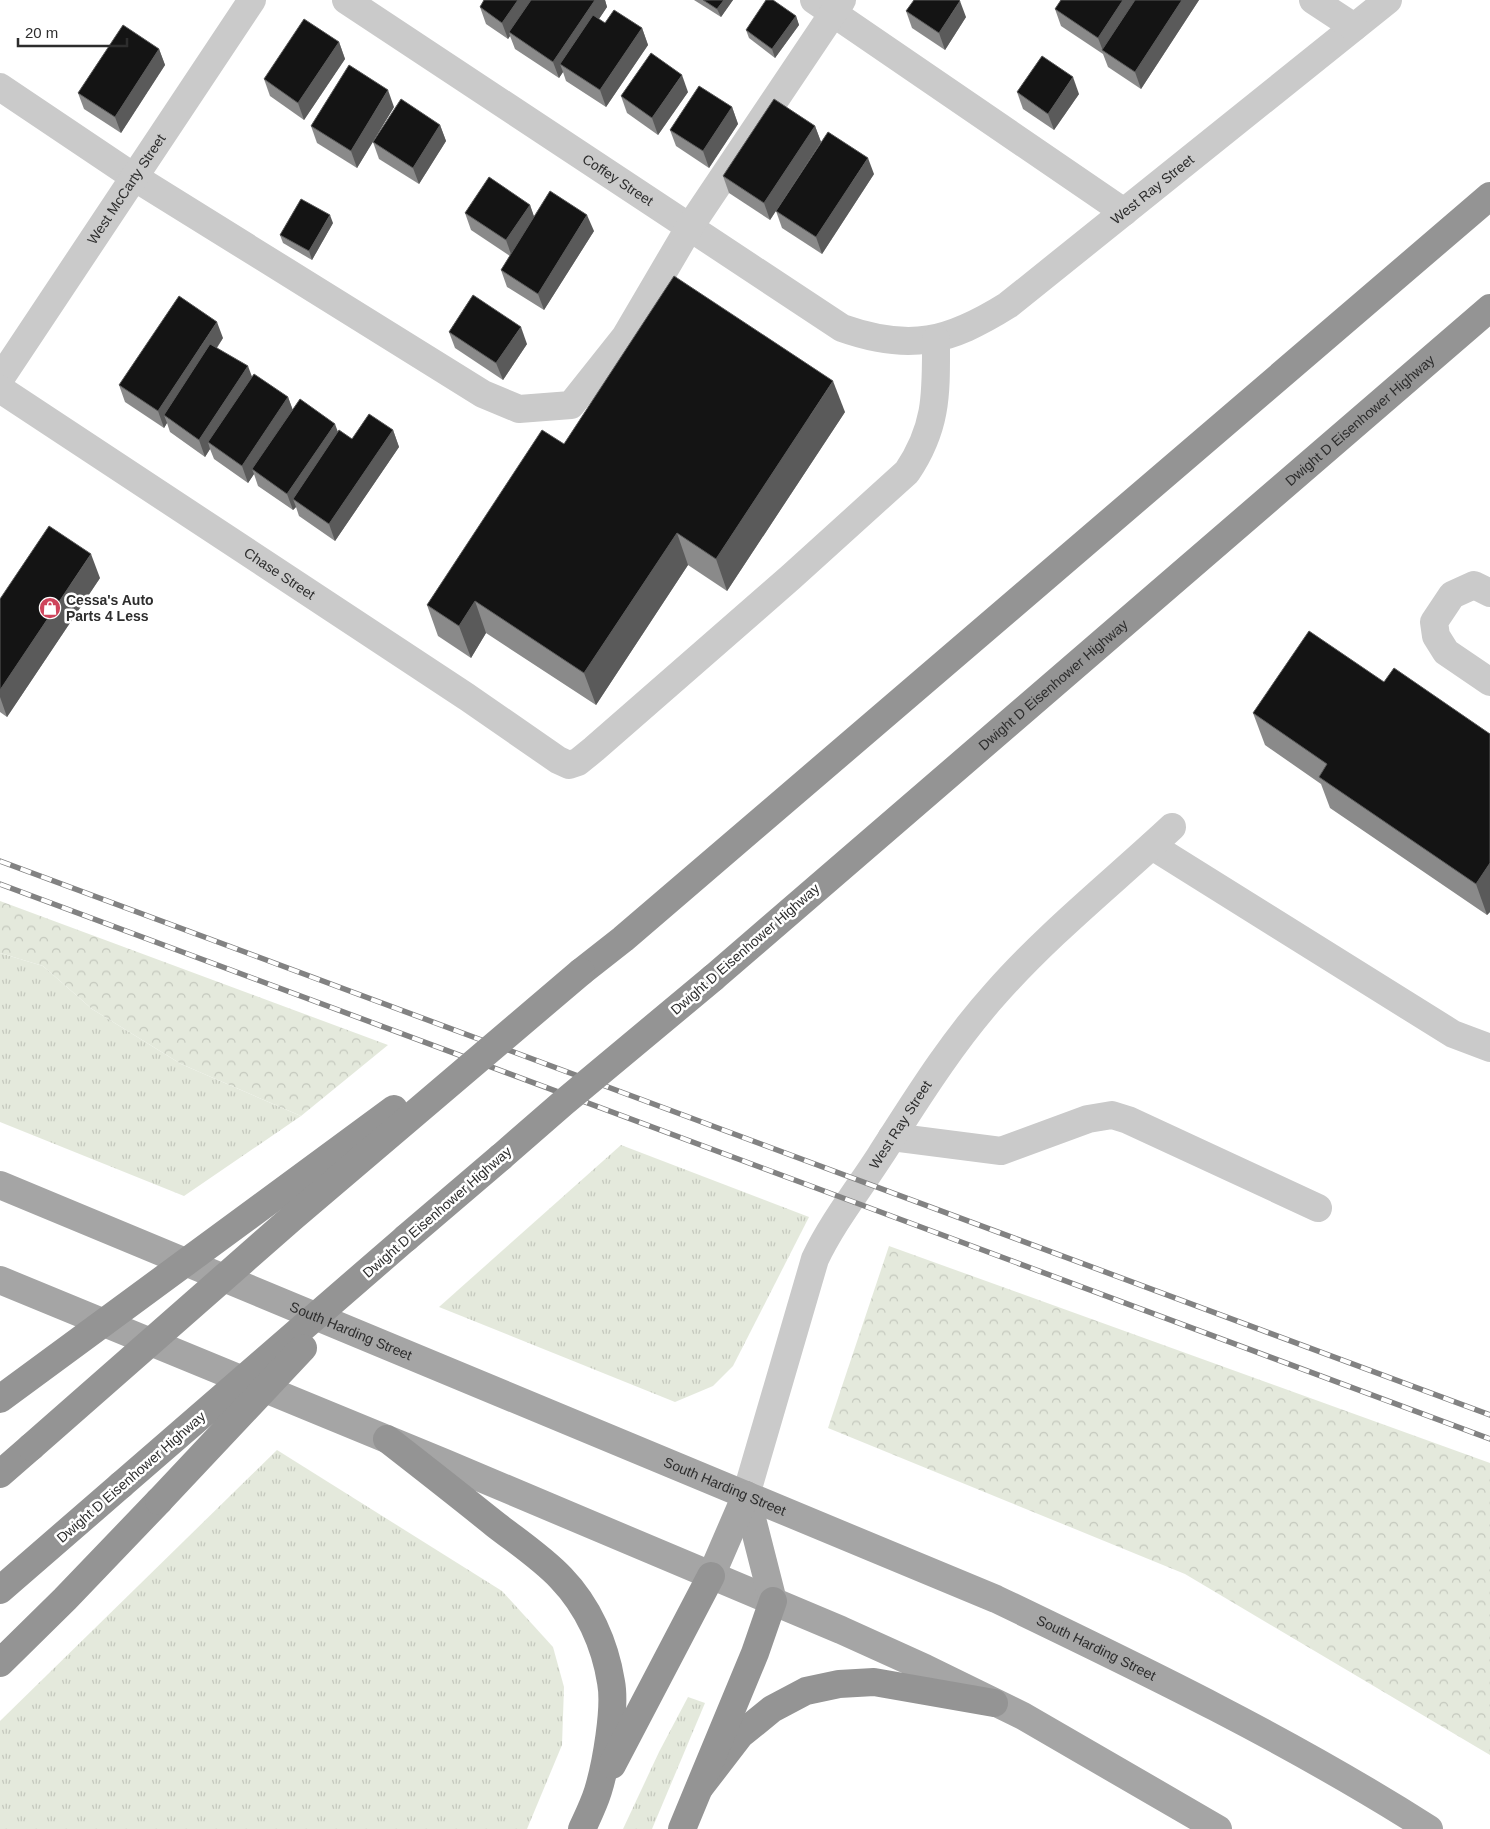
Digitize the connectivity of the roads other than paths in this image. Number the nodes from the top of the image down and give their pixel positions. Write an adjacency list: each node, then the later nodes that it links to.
1 (252, 0): 8 (street, West McCarty Street)
2 (346, 0): 11 (street, Coffey Street)
3 (1313, 0): 6 (street)
4 (1388, 0): 6 (street, West Ray Street)
5 (830, 4): 10 (street); 11 (street)
6 (1354, 27): 10 (street, West Ray Street)
7 (0, 87): 8 (street)
8 (134, 177): 11 (street); 15 (street, West McCarty Street)
9 (1490, 196): 21 (highway)
10 (1124, 212): 13 (street, West Ray Street)
11 (690, 228): 14 (street, Coffey Street)
12 (1490, 308): 26 (highway, Dwight D Eisenhower Highway, bridge)
13 (936, 339): 14 (street, West Ray Street); 16 (street, Chase Street)
14 (899, 340)
15 (0, 379)
16 (0, 389)
17 (1490, 593): 18 (street)
18 (1490, 682)
19 (1172, 827): 20 (street, West Ray Street)
20 (1152, 846): 22 (street); 23 (street, West Ray Street)
21 (580, 972): 28 (highway, bridge); 30 (highway, bridge)
22 (1490, 1048)
23 (892, 1137): 25 (street); 31 (street, West Ray Street)
24 (0, 1185): 31 (main road, South Harding Street)
25 (1318, 1208)
26 (406, 1238): 33 (highway, Dwight D Eisenhower Highway, bridge); 35 (highway, bridge)
27 (0, 1280): 29 (main road)
28 (0, 1399)
29 (387, 1438): 32 (main road); 38 (highway)
30 (0, 1474)
31 (746, 1495): 32 (main road, West Ray Street); 34 (main road); 42 (main road, South Harding Street)
32 (711, 1576): 34 (main road); 38 (highway)
33 (0, 1590)
34 (773, 1601): 36 (main road); 37 (highway)
35 (0, 1663)
36 (994, 1702): 37 (highway); 41 (main road)
37 (700, 1787): 40 (highway)
38 (598, 1791): 39 (highway)
39 (582, 1829)
40 (682, 1829)
41 (1218, 1829)
42 (1429, 1829)

